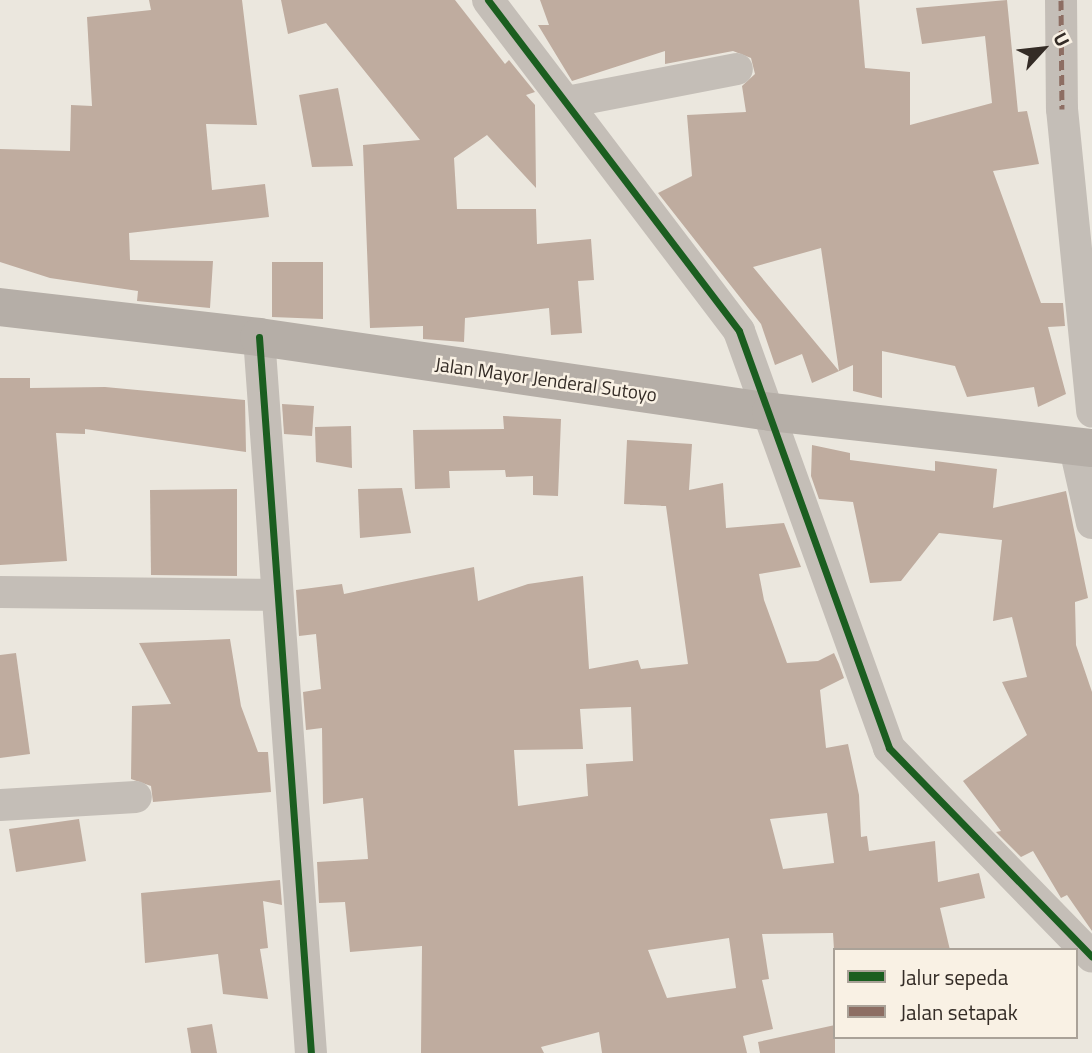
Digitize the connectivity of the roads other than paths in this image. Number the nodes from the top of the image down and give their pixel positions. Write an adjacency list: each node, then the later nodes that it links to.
1 (488, 0): 4 (street)
2 (1060, 0): 8 (street)
3 (737, 69): 4 (street)
4 (567, 102): 7 (street)
5 (0, 307): 6 (main road, Jalan Mayor Jenderal Sutoyo)
6 (258, 337): 7 (main road, Jalan Mayor Jenderal Sutoyo); 12 (street)
7 (771, 412): 9 (main road, Jalan Mayor Jenderal Sutoyo); 15 (street)
8 (1092, 412)
9 (1084, 448): 10 (street)
10 (1092, 523)
11 (0, 592): 12 (street)
12 (274, 595): 16 (street)
13 (136, 797): 14 (street)
14 (0, 804)
15 (1092, 957)
16 (311, 1053)

